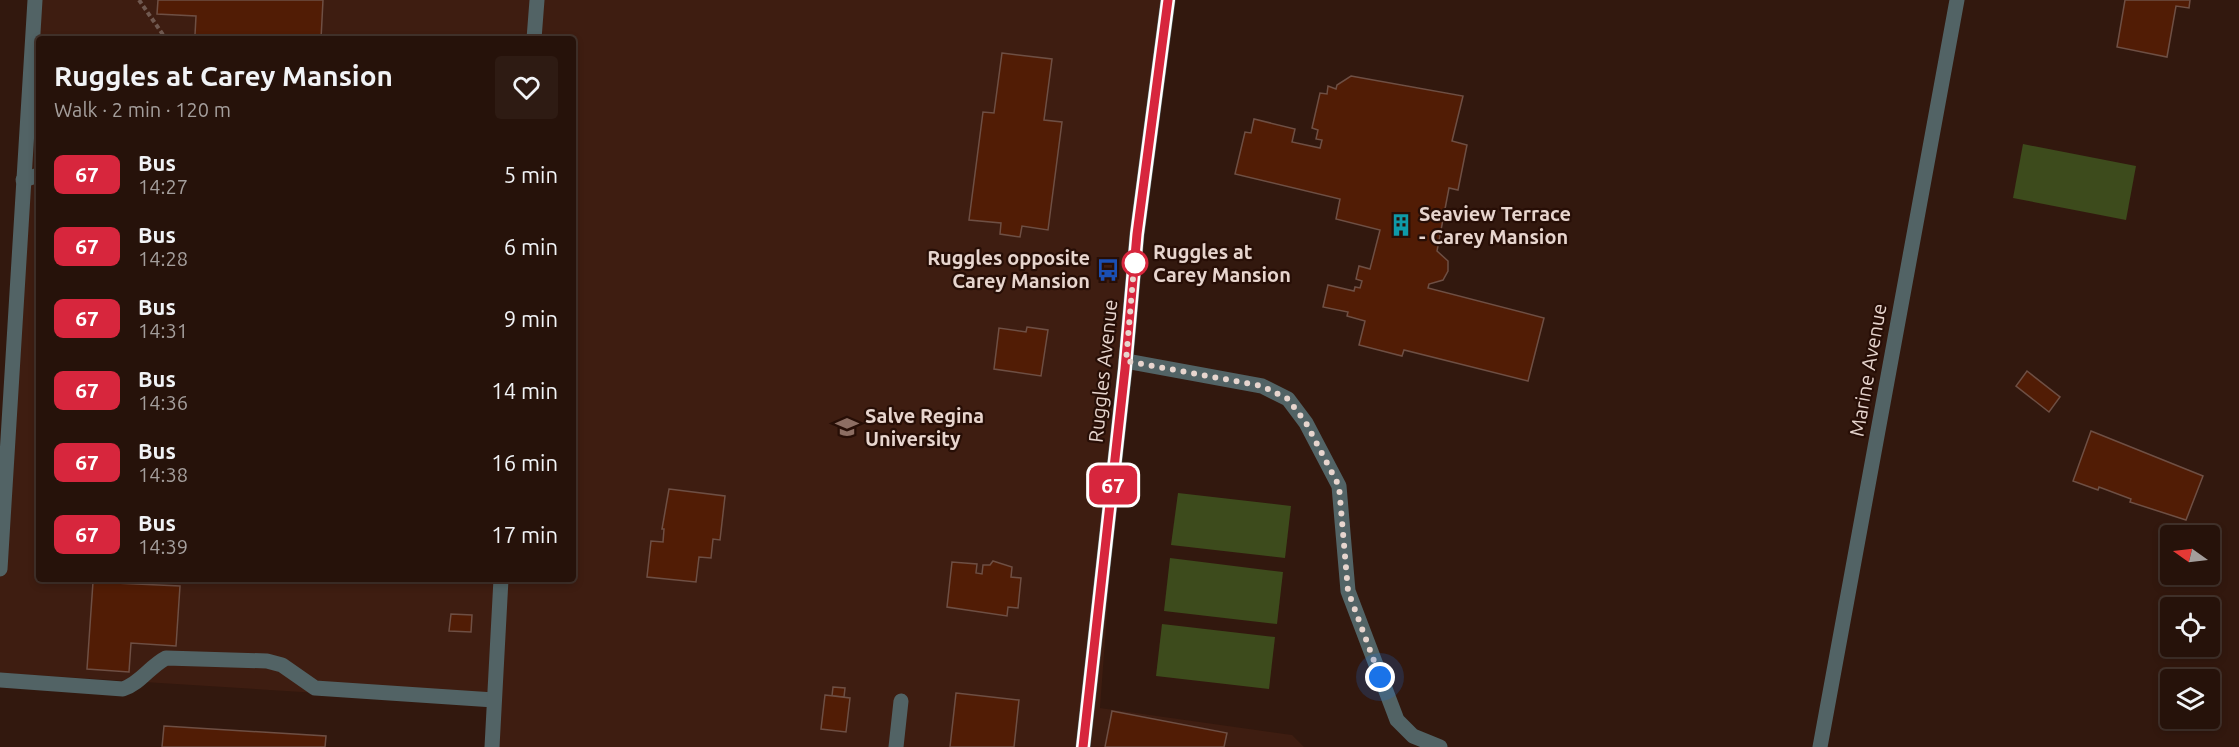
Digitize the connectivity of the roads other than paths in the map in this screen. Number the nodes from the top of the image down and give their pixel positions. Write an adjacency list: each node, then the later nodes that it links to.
1 (35, 0): 7 (street)
2 (537, 0): 5 (street)
3 (1168, 0): 8 (street, Ruggles Avenue)
4 (1957, 0): 18 (street, Marine Avenue)
5 (534, 36)
6 (36, 176): 7 (street)
7 (23, 180): 9 (street)
8 (1126, 361): 16 (street, Ruggles Avenue); 17 (street)
9 (0, 569)
10 (501, 582): 12 (street)
11 (0, 680): 12 (street)
12 (494, 700): 14 (street)
13 (901, 702): 15 (street)
14 (492, 747)
15 (896, 747)
16 (1083, 747)
17 (1440, 747)
18 (1820, 747)

